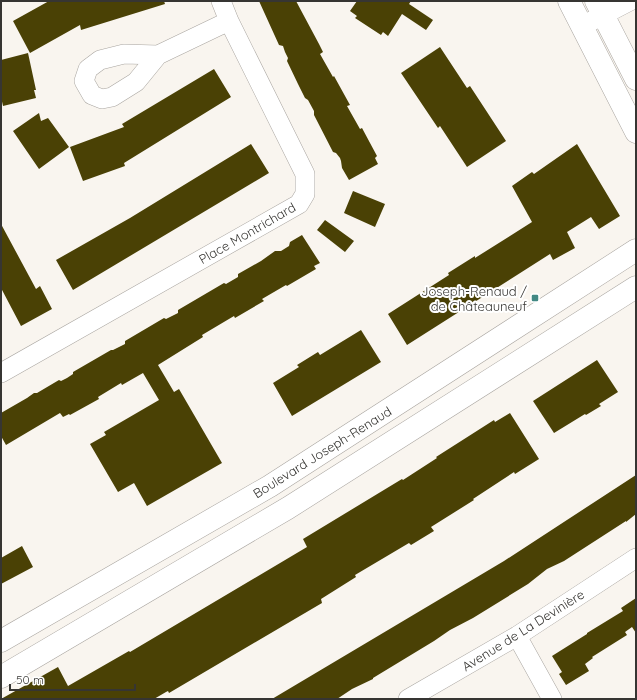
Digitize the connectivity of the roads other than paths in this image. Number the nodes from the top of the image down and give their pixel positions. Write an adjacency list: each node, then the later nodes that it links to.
1 (221, 1): 5 (street, Place Montrichard)
2 (569, 1): 6 (street)
3 (630, 1): 4 (street)
4 (600, 8): 6 (street); 8 (street)
5 (229, 21): 7 (street); 12 (street, Place Montrichard)
6 (582, 26): 9 (street)
7 (158, 55)
8 (636, 79)
9 (636, 132)
10 (636, 250): 15 (street, Boulevard Joseph-Renaud)
11 (636, 287): 16 (street)
12 (1, 373)
13 (636, 558): 14 (street, Avenue de La Devinière)
14 (516, 636): 17 (street, Avenue de La Devinière); 18 (street)
15 (1, 641)
16 (1, 677)
17 (408, 699)
18 (552, 699)

